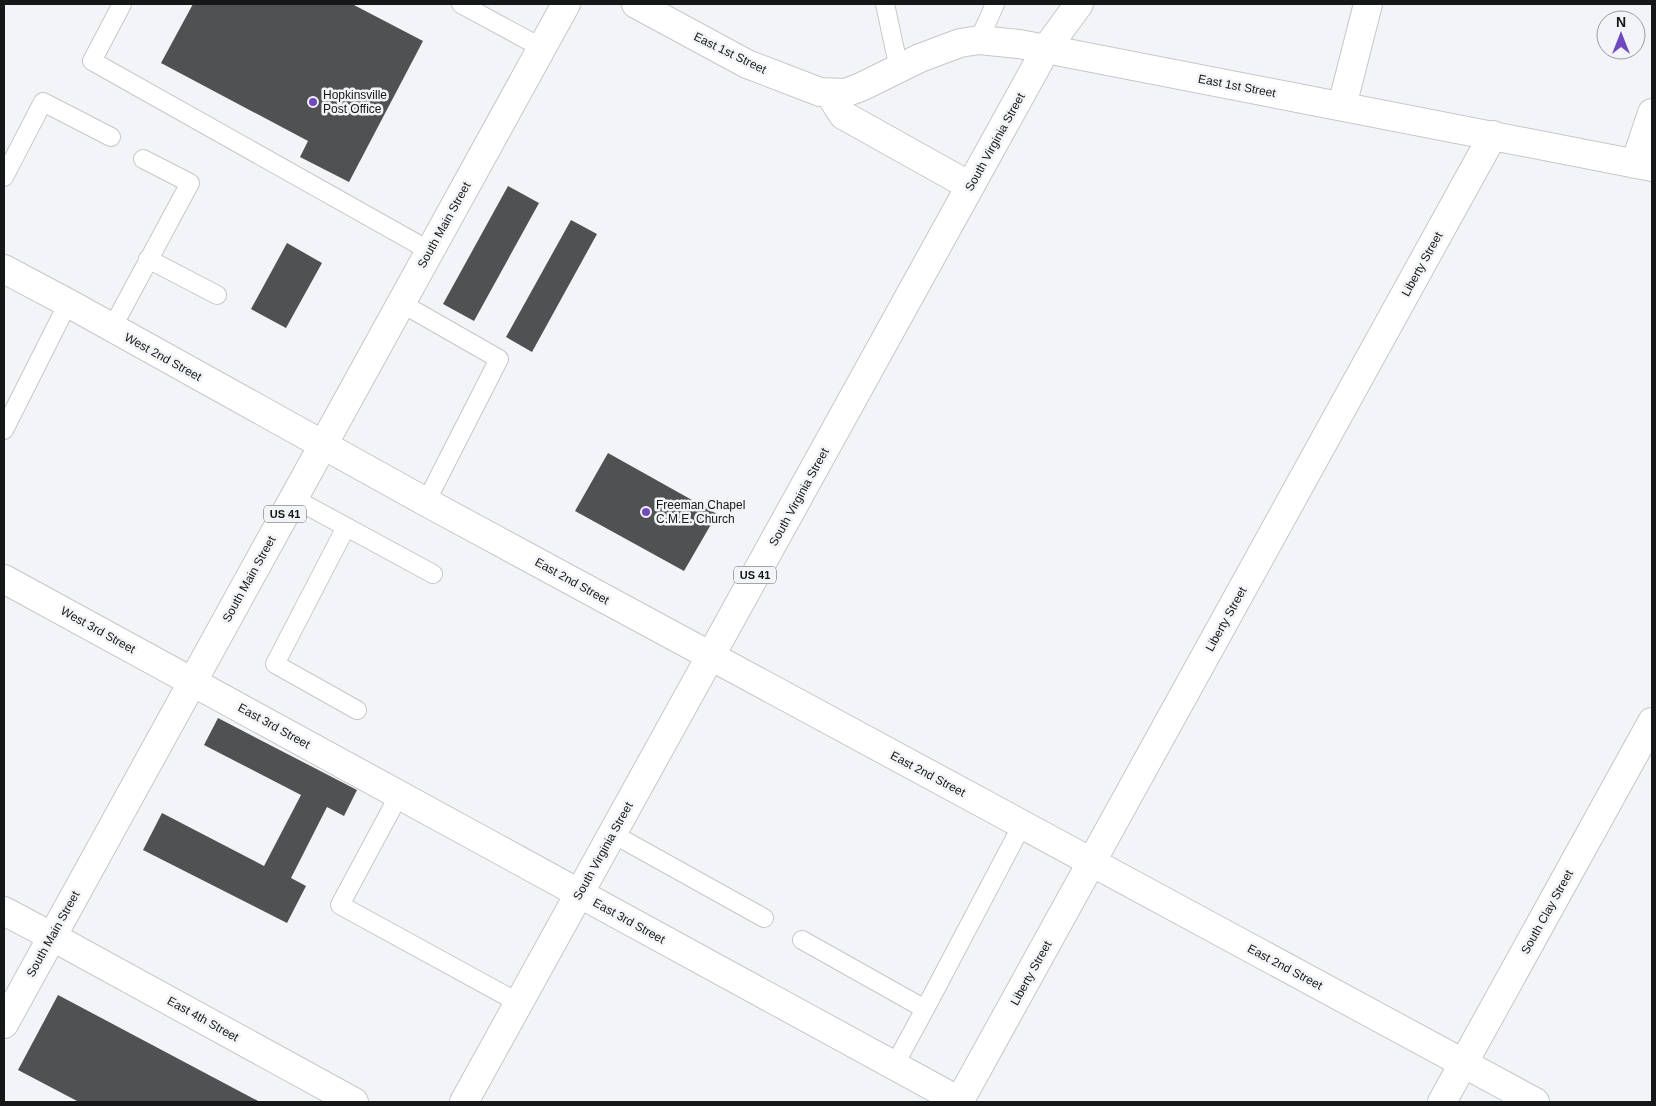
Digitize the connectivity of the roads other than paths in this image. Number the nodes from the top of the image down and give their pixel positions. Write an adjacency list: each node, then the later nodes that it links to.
1 (122, 4): 22 (lane)
2 (461, 4): 10 (lane)
3 (566, 4): 10 (street, South Main Street / US 41)
4 (636, 4): 13 (street, East 1st Street)
5 (885, 4): 12 (lane)
6 (995, 4): 9 (lane)
7 (1079, 4): 11 (street, US 41)
8 (1368, 4): 14 (street)
9 (979, 40): 11 (street, East 1st Street); 12 (street, East 1st Street)
10 (542, 48): 22 (street, South Main Street / US 41)
11 (1046, 49): 14 (street, East 1st Street); 21 (street, South Virginia Street / US 41)
12 (899, 69): 13 (street, East 1st Street)
13 (829, 93): 21 (street)
14 (1342, 106): 16 (street, East 1st Street)
15 (1652, 113): 19 (street)
16 (1493, 135): 19 (street, East 1st Street); 43 (street, Liberty Street)
17 (111, 137): 20 (lane)
18 (143, 159): 23 (lane)
19 (1643, 166)
20 (4, 177)
21 (970, 186): 36 (street, South Virginia Street / US 41)
22 (430, 251): 27 (street, South Main Street / US 41)
23 (148, 259): 25 (lane); 28 (lane)
24 (4, 269): 26 (street, West 2nd Street)
25 (217, 294)
26 (68, 303): 28 (street, West 2nd Street); 29 (lane)
27 (400, 303): 30 (street, South Main Street / US 41); 32 (lane)
28 (112, 328): 30 (street, West 2nd Street)
29 (4, 430)
30 (323, 444): 31 (street, South Main Street / US 41); 32 (street, East 2nd Street)
31 (293, 498): 33 (lane); 37 (street, South Main Street / US 41)
32 (426, 502): 36 (street, East 2nd Street)
33 (346, 527): 34 (lane); 38 (lane)
34 (432, 574)
35 (4, 579): 37 (street, West 3rd Street)
36 (711, 656): 41 (street, East 2nd Street); 42 (street, South Virginia Street / US 41)
37 (192, 682): 40 (street, East 3rd Street); 47 (street, South Main Street / US 41)
38 (357, 710)
39 (1652, 722): 52 (street, South Clay Street)
40 (399, 795): 44 (street, East 3rd Street); 49 (lane)
41 (1022, 825): 43 (street, East 2nd Street); 50 (lane)
42 (613, 834): 44 (street, South Virginia Street / US 41); 46 (lane)
43 (1092, 863): 52 (street, East 2nd Street); 56 (street, Liberty Street)
44 (580, 894): 49 (street, South Virginia Street / US 41); 53 (street, East 3rd Street)
45 (4, 910): 47 (street, East 4th Street)
46 (764, 918)
47 (51, 936): 51 (street, South Main Street / US 41); 54 (street, East 4th Street)
48 (802, 940): 50 (lane)
49 (519, 1003): 55 (street, South Virginia Street / US 41)
50 (925, 1009): 53 (lane)
51 (4, 1024)
52 (1463, 1064): 57 (street, South Clay Street); 58 (street, East 2nd Street)
53 (894, 1066): 56 (street, East 3rd Street)
54 (354, 1102)
55 (464, 1102)
56 (960, 1102)
57 (1442, 1102)
58 (1535, 1102)

